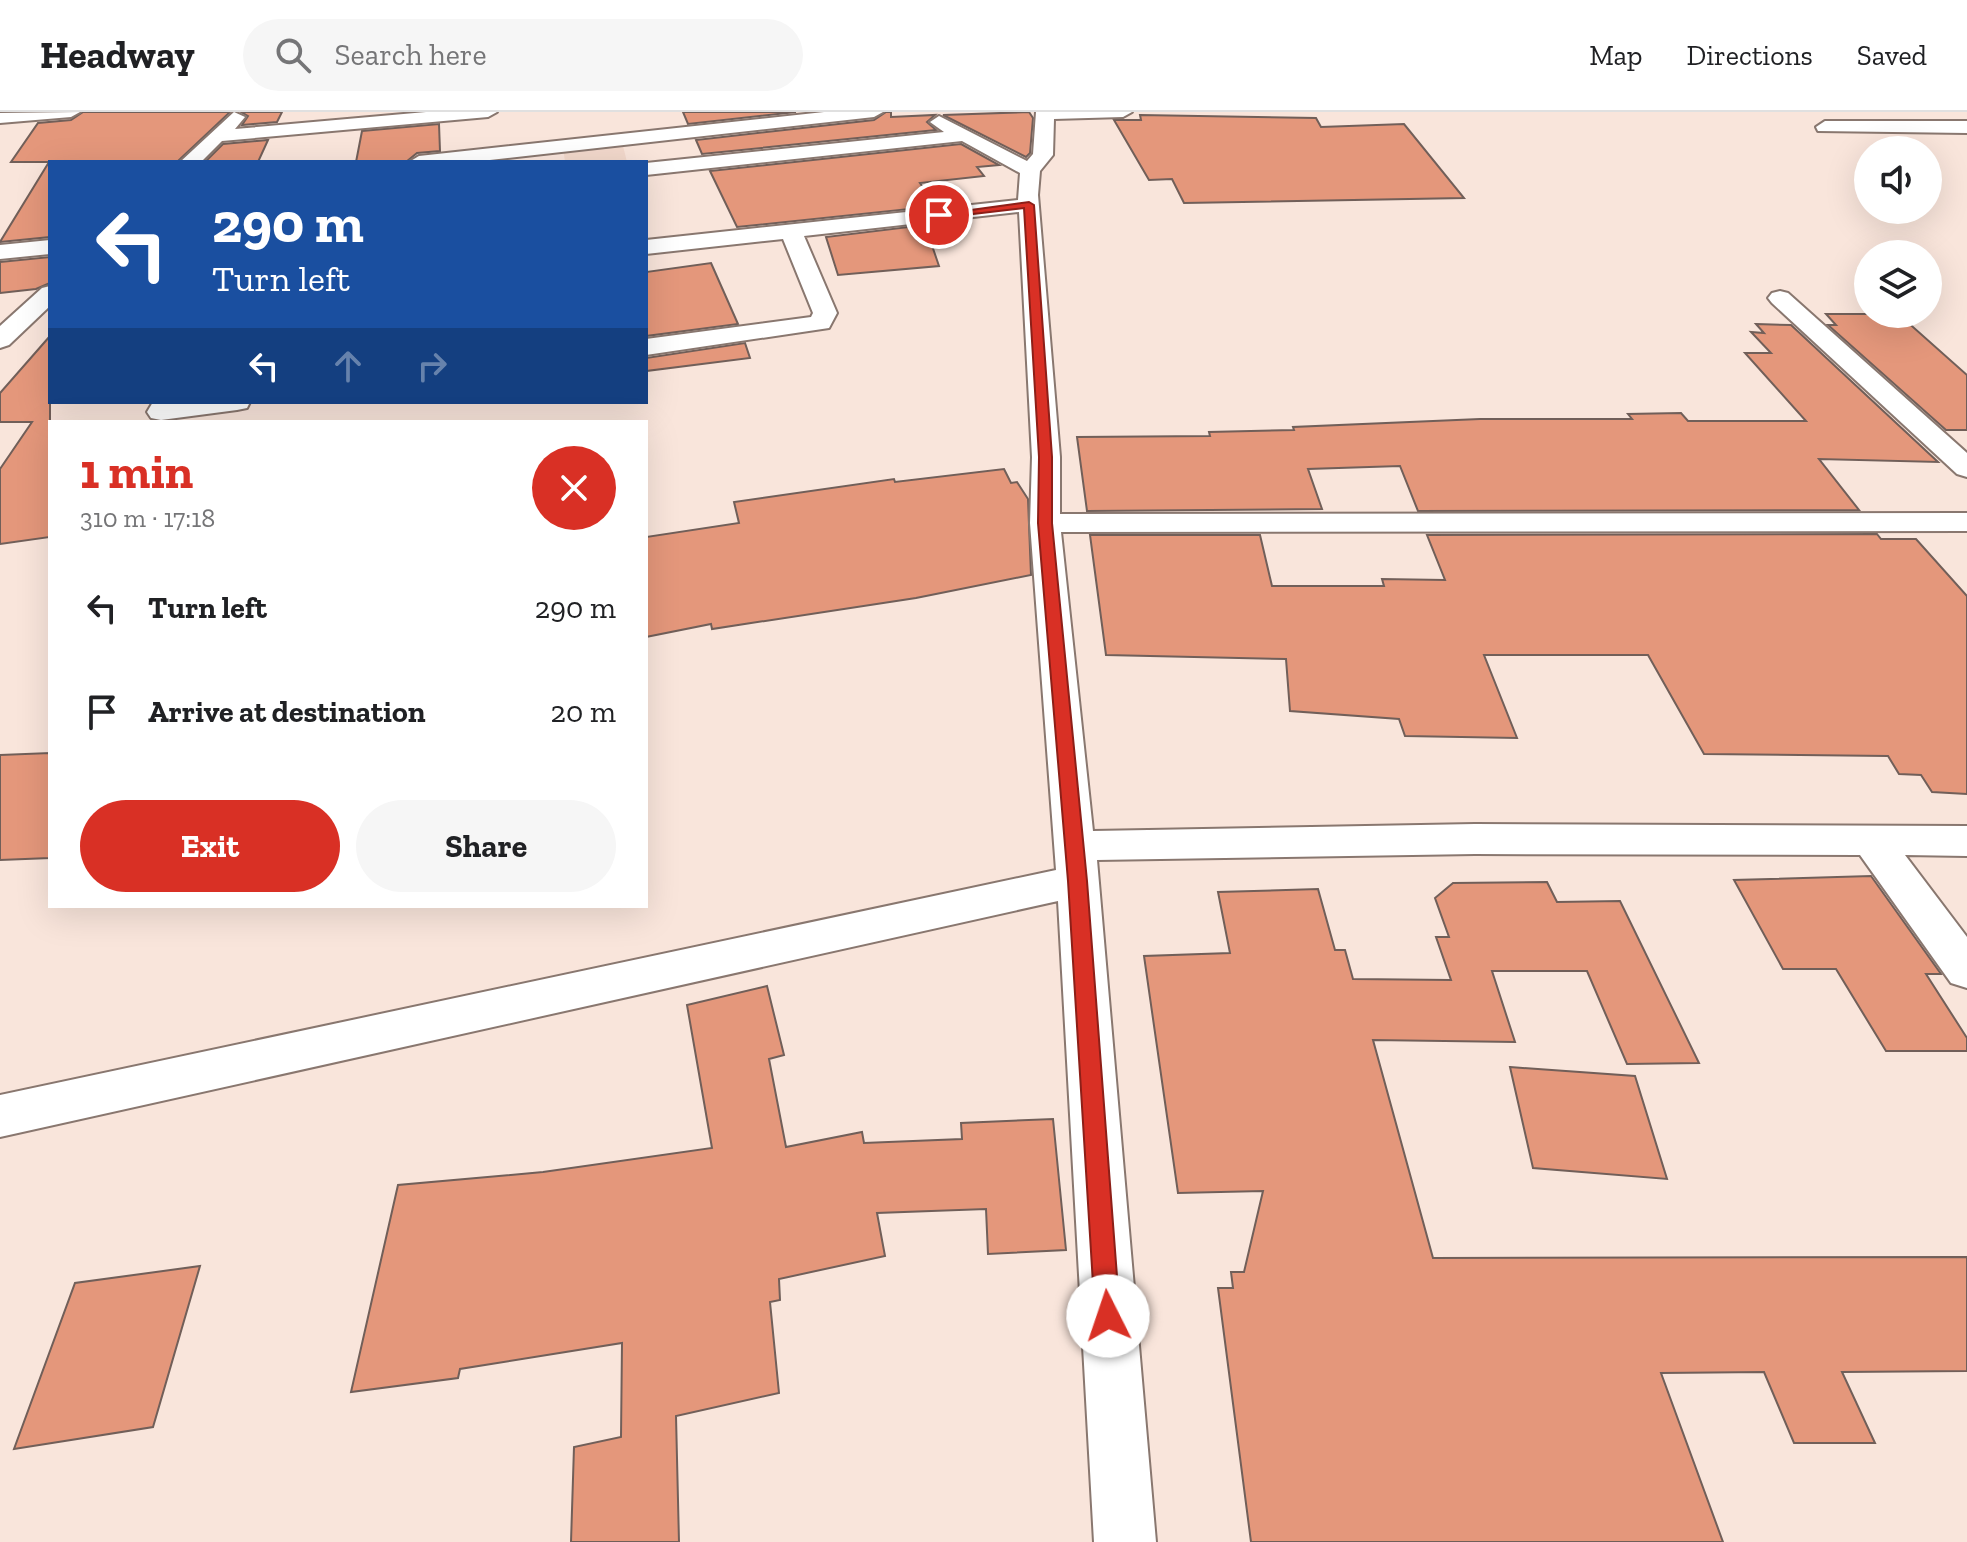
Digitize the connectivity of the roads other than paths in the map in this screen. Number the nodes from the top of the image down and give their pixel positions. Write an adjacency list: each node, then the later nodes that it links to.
1 (71, 112): 8 (street)
2 (241, 112): 11 (street)
3 (488, 112): 11 (street)
4 (874, 112): 14 (street)
5 (922, 112): 12 (street)
6 (1123, 112): 7 (street)
7 (1045, 113): 16 (street)
8 (0, 118)
9 (1825, 127): 10 (street)
10 (1967, 127)
11 (216, 136): 13 (street)
12 (961, 136): 15 (street); 16 (street)
13 (192, 160)
14 (437, 160)
15 (648, 169)
16 (1029, 190): 17 (street); 31 (street)
17 (791, 232): 19 (street); 26 (street)
18 (48, 247): 20 (street)
19 (648, 247)
20 (0, 252)
21 (48, 294): 24 (street)
22 (1780, 298): 29 (street)
23 (48, 318): 24 (street)
24 (10, 322): 25 (street)
25 (0, 340)
26 (648, 347)
27 (165, 404): 28 (street)
28 (222, 404)
29 (1967, 468)
30 (1967, 522): 31 (street)
31 (1045, 523): 34 (street)
32 (1967, 841): 33 (street)
33 (1872, 842): 34 (street); 35 (street)
34 (1076, 864): 36 (street); 37 (street)
35 (1967, 970)
36 (0, 1116)
37 (1125, 1542)

